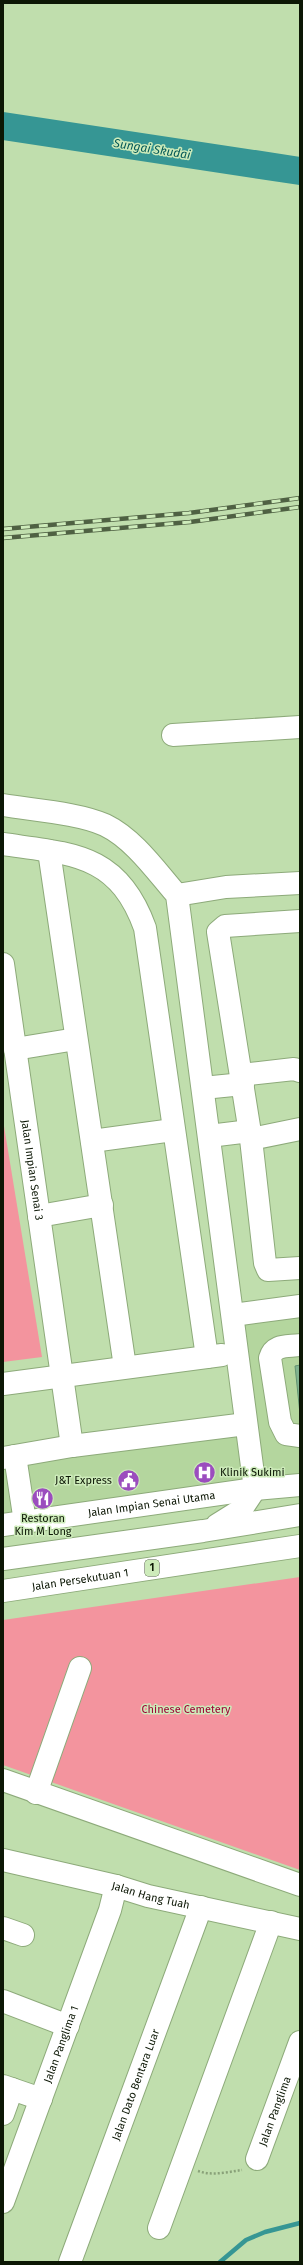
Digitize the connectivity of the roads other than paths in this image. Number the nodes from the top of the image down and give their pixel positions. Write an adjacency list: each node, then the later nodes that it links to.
1 (300, 727): 2 (main road)
2 (173, 735)
3 (3, 805): 7 (main road)
4 (3, 844): 5 (main road)
5 (49, 851): 10 (main road); 16 (main road)
6 (300, 883): 7 (main road)
7 (177, 895): 14 (main road)
8 (300, 921): 13 (main road)
9 (3, 964): 11 (main road, Jalan Impian Senai 3)
10 (76, 1039): 11 (main road); 19 (main road)
11 (15, 1049): 21 (main road, Jalan Impian Senai 3)
12 (300, 1071): 13 (main road)
13 (242, 1079): 14 (main road); 17 (main road)
14 (203, 1088): 18 (main road)
15 (300, 1129): 17 (main road)
16 (174, 1130): 19 (main road); 27 (main road)
17 (250, 1135): 18 (main road); 22 (main road)
18 (209, 1136): 24 (main road)
19 (92, 1141): 20 (main road)
20 (102, 1204): 21 (main road); 28 (main road)
21 (39, 1216): 29 (main road, Jalan Impian Senai 3)
22 (300, 1268)
23 (300, 1306): 24 (main road)
24 (233, 1315): 26 (main road)
25 (300, 1345): 32 (main road)
26 (238, 1352): 27 (main road); 31 (main road)
27 (207, 1357): 28 (main road)
28 (124, 1367): 29 (main road)
29 (62, 1376): 30 (main road); 33 (main road, Jalan Impian Senai 3)
30 (3, 1384)
31 (246, 1424): 33 (main road); 36 (main road)
32 (300, 1436)
33 (72, 1446): 34 (main road)
34 (9, 1457): 38 (main road)
35 (300, 1485): 36 (main road, Jalan Impian Senai Utama)
36 (255, 1489): 38 (main road, Jalan Impian Senai Utama); 40 (main road)
37 (300, 1515): 40 (main road)
38 (25, 1522): 39 (main road, Jalan Impian Senai Utama)
39 (3, 1525)
40 (203, 1531): 42 (main road)
41 (300, 1546): 43 (main road, Jalan Persekutuan 1 / 1)
42 (3, 1559)
43 (3, 1591)
44 (80, 1668): 46 (main road)
45 (3, 1780): 46 (main road)
46 (36, 1793): 48 (main road)
47 (3, 1860): 49 (main road, Jalan Hang Tuah)
48 (300, 1885)
49 (116, 1886): 50 (main road, Jalan Hang Tuah); 56 (main road, Jalan Panglima 1)
50 (201, 1907): 51 (main road, Jalan Hang Tuah); 64 (main road, Jalan Dato Bentara Luar)
51 (271, 1922): 53 (main road, Jalan Hang Tuah); 63 (main road)
52 (3, 1928): 54 (main road)
53 (300, 1929)
54 (23, 1935)
55 (3, 2001): 56 (main road)
56 (68, 2026): 59 (main road, Jalan Panglima 1)
57 (300, 2042): 61 (main road, Jalan Panglima)
58 (8, 2088): 59 (main road); 60 (main road)
59 (41, 2099): 62 (main road, Jalan Panglima 1)
60 (3, 2114)
61 (257, 2158)
62 (3, 2202)
63 (159, 2228)
64 (70, 2262)

